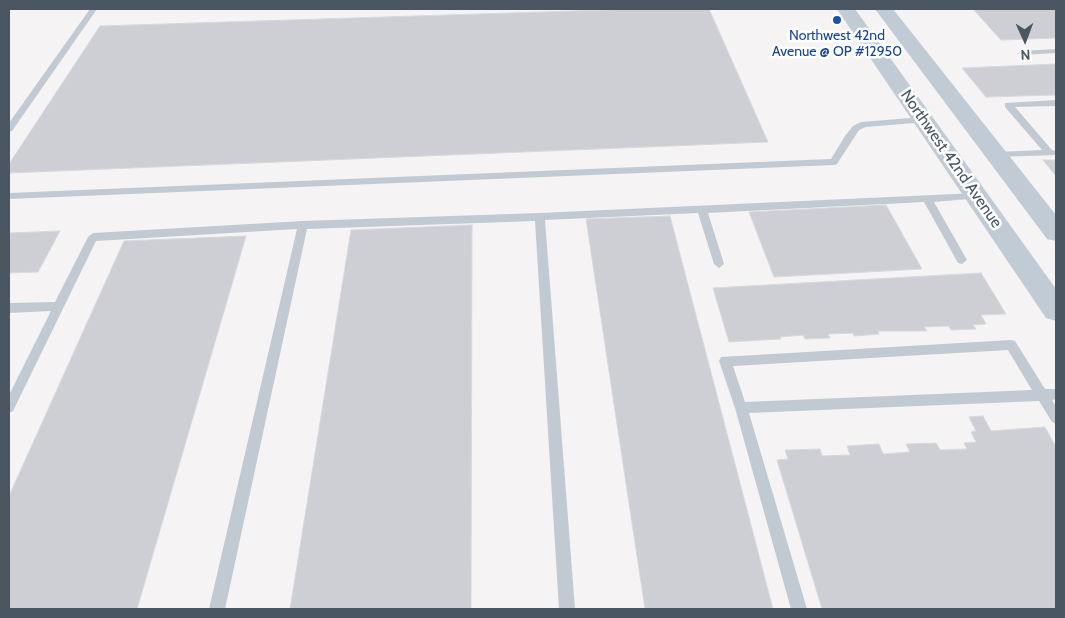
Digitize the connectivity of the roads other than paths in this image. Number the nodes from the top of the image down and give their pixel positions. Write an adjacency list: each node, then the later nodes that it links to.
1 (93, 9): 8 (lane)
2 (846, 9): 7 (main road, Northwest 42nd Avenue)
3 (884, 9): 10 (main road)
4 (1056, 51): 5 (lane)
5 (1022, 53)
6 (1056, 103): 9 (lane)
7 (923, 120): 11 (lane); 12 (main road, Northwest 42nd Avenue)
8 (9, 129)
9 (1053, 153): 10 (lane)
10 (997, 155): 17 (main road)
11 (9, 196)
12 (977, 196): 13 (lane); 22 (main road, Northwest 42nd Avenue)
13 (926, 198): 14 (lane); 18 (lane)
14 (702, 209): 15 (lane); 19 (lane)
15 (540, 217): 16 (lane); 29 (lane)
16 (303, 226): 20 (lane); 28 (lane)
17 (1056, 232)
18 (962, 260)
19 (719, 264)
20 (58, 306): 21 (lane); 25 (lane)
21 (9, 308)
22 (1056, 310)
23 (1056, 394): 24 (lane)
24 (1042, 395): 26 (lane); 26 (lane); 27 (lane)
25 (9, 407)
26 (741, 408): 30 (lane)
27 (1056, 418)
28 (218, 609)
29 (567, 609)
30 (799, 609)

